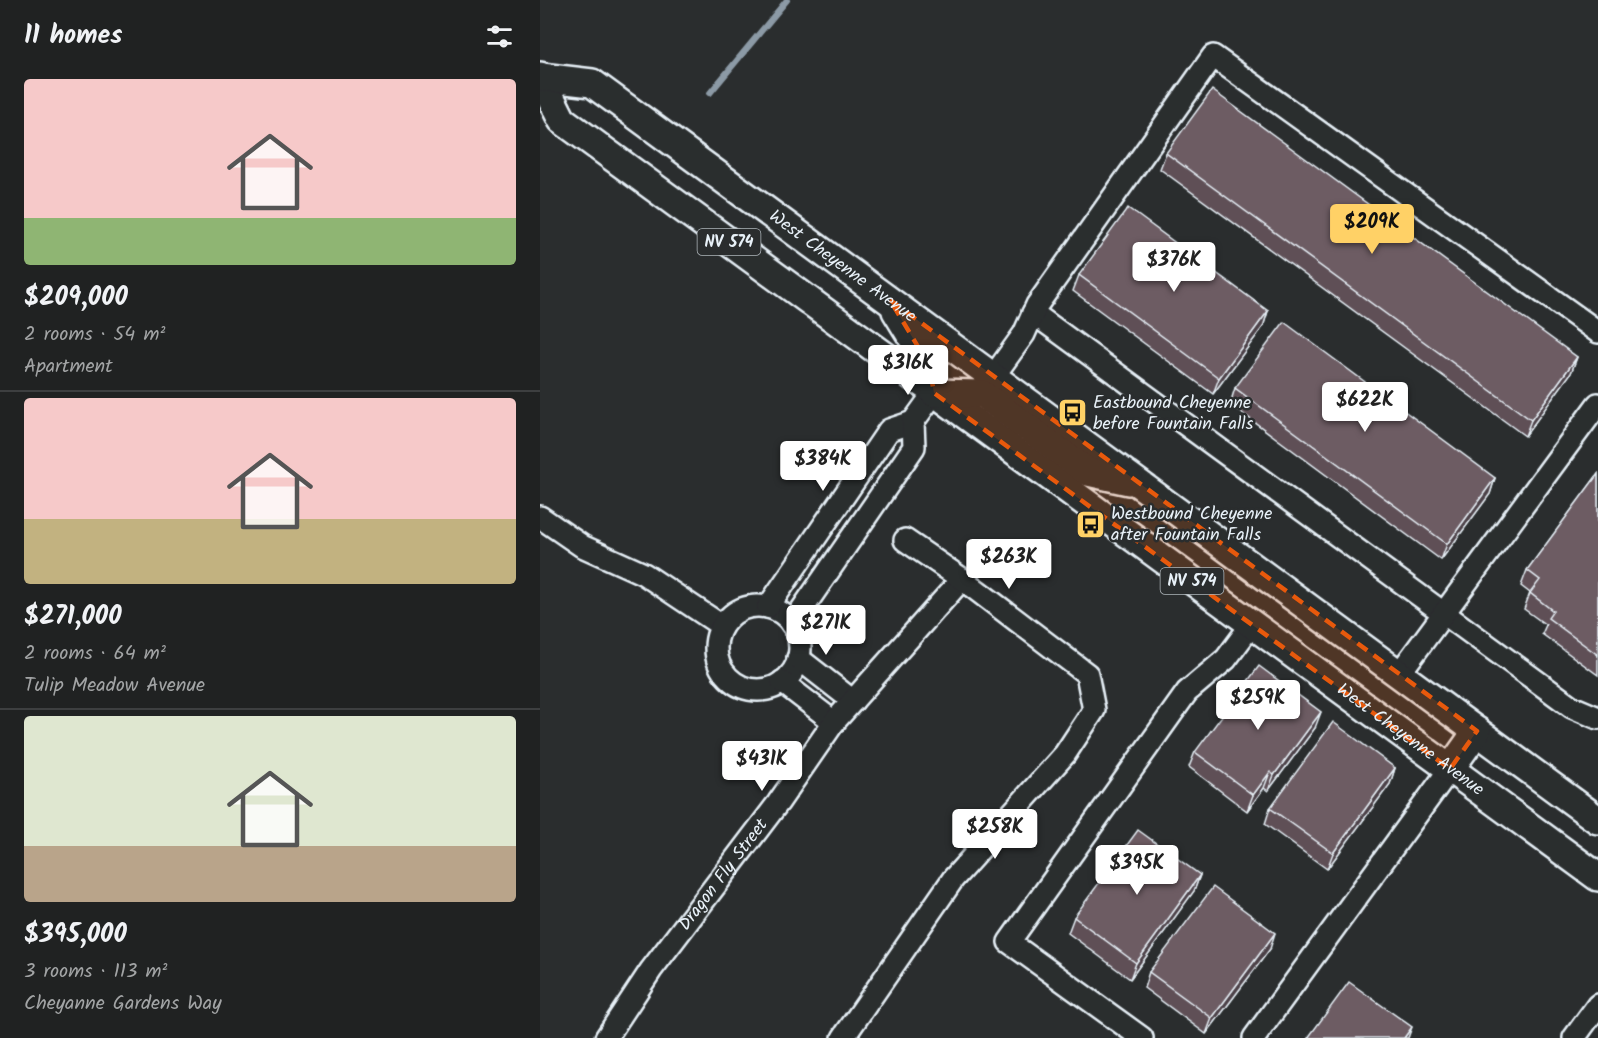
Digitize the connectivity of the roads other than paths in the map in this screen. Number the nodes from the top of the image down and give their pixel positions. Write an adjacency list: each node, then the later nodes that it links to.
1 (541, 76): 2 (main road, West Cheyenne Avenue / NV 574); 6 (main road, West Cheyenne Avenue / NV 574)
2 (890, 300): 5 (main road, West Cheyenne Avenue / NV 574); 6 (main road)
3 (1033, 313): 4 (street); 5 (street); 16 (street)
4 (1598, 332)
5 (993, 376): 9 (main road, West Cheyenne Avenue / NV 574)
6 (934, 393): 8 (street); 9 (main road); 18 (main road, West Cheyenne Avenue / NV 574)
7 (1598, 404): 16 (street)
8 (913, 422): 10 (street); 12 (street)
9 (1139, 483): 21 (main road, West Cheyenne Avenue / NV 574)
10 (834, 511): 12 (street); 15 (street)
11 (540, 517): 19 (street)
12 (858, 528): 17 (street)
13 (905, 540): 14 (street)
14 (962, 579): 23 (street, Dragon Fly Street); 32 (street)
15 (768, 607): 17 (street); 19 (street)
16 (1444, 614): 21 (street); 24 (street)
17 (792, 624): 20 (street)
18 (1252, 624): 27 (main road, West Cheyenne Avenue / NV 574); 33 (street)
19 (722, 626): 22 (street)
20 (798, 658): 22 (street); 23 (street)
21 (1399, 674): 26 (main road, West Cheyenne Avenue / NV 574)
22 (782, 682): 25 (street)
23 (853, 701): 25 (street, Dragon Fly Street)
24 (1598, 718)
25 (834, 722): 31 (street, Dragon Fly Street)
26 (1477, 731): 27 (main road); 28 (main road, West Cheyenne Avenue / NV 574)
27 (1450, 769): 29 (main road, West Cheyenne Avenue / NV 574); 34 (street)
28 (1598, 820)
29 (1598, 877)
30 (1598, 1005): 35 (street)
31 (606, 1038)
32 (843, 1038)
33 (1142, 1038)
34 (1254, 1038)
35 (1574, 1038)

